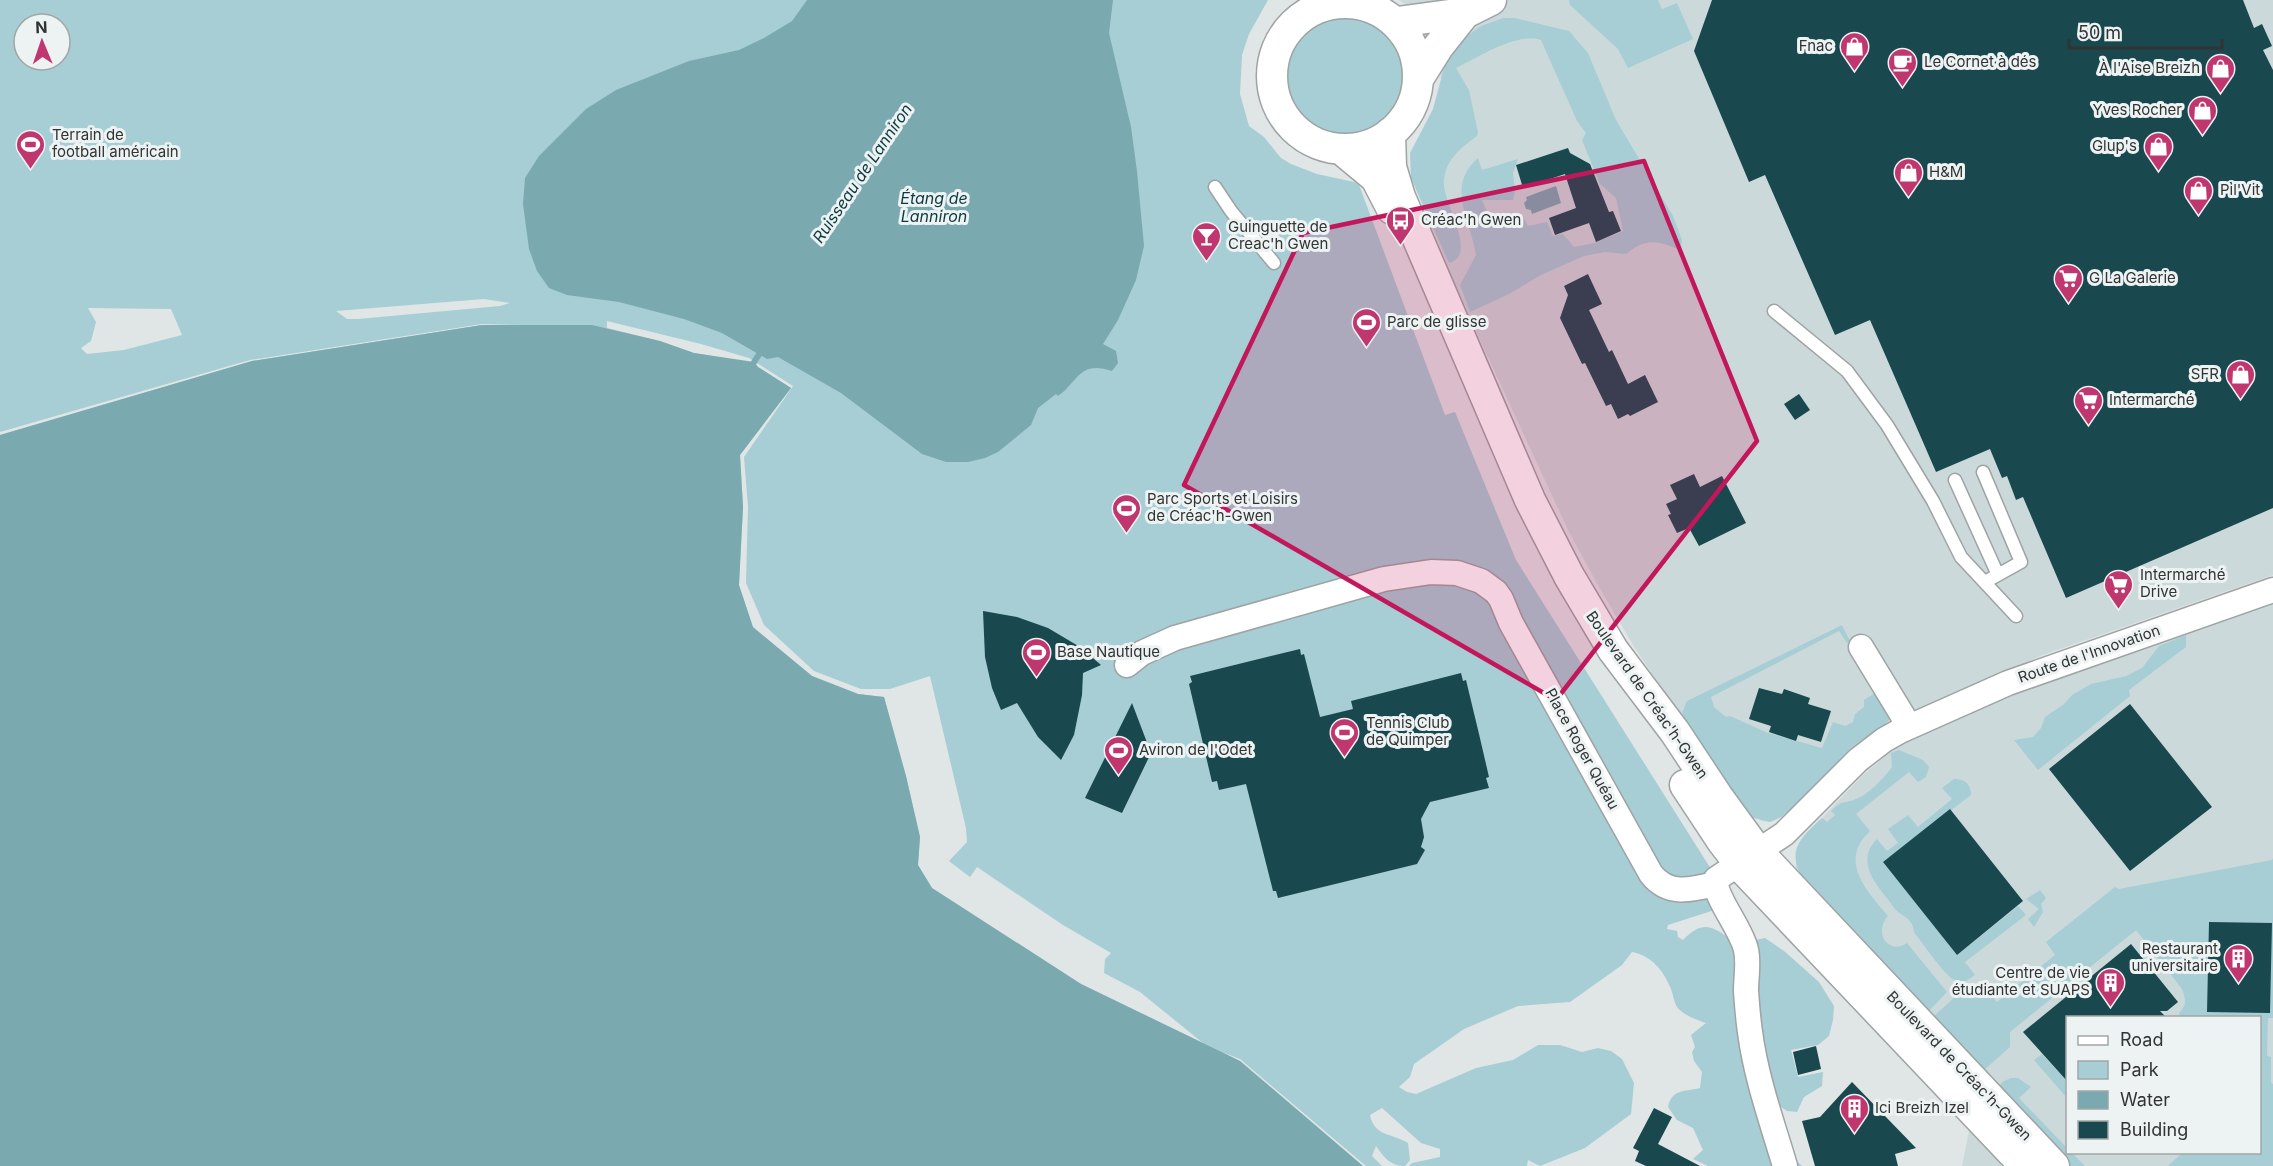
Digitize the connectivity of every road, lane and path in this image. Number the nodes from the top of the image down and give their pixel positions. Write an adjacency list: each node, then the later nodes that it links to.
1 (1342, 1): 3 (street); 4 (street)
2 (1478, 7): 4 (street); 5 (street)
3 (1289, 14): 7 (street)
4 (1397, 21): 5 (street)
5 (1418, 79): 6 (street)
6 (1390, 133): 7 (street); 20 (street, Boulevard de Créac'h-Gwen)
7 (1341, 149): 20 (street, Boulevard de Créac'h-Gwen)
8 (1215, 187): 9 (lane)
9 (1274, 263)
10 (1774, 311): 14 (lane)
11 (1983, 472): 13 (lane)
12 (1955, 480): 13 (lane)
13 (1998, 575): 14 (lane)
14 (1985, 582): 16 (lane)
15 (2273, 590): 19 (street, Route de l'Innovation)
16 (2016, 616)
17 (1861, 646): 19 (street)
18 (1127, 665): 21 (street, Place Roger Quéau)
19 (1909, 726): 20 (street, Route de l'Innovation)
20 (1748, 858): 21 (street, Route de l'Innovation); 22 (street, Boulevard de Créac'h-Gwen); 23 (street, Boulevard de Créac'h-Gwen)
21 (1715, 884): 24 (street)
22 (1853, 986): 23 (street); 25 (street, Boulevard de Créac'h-Gwen)
23 (1980, 1088): 26 (street, Boulevard de Créac'h-Gwen)
24 (1785, 1166)
25 (2025, 1166)
26 (2054, 1166)

